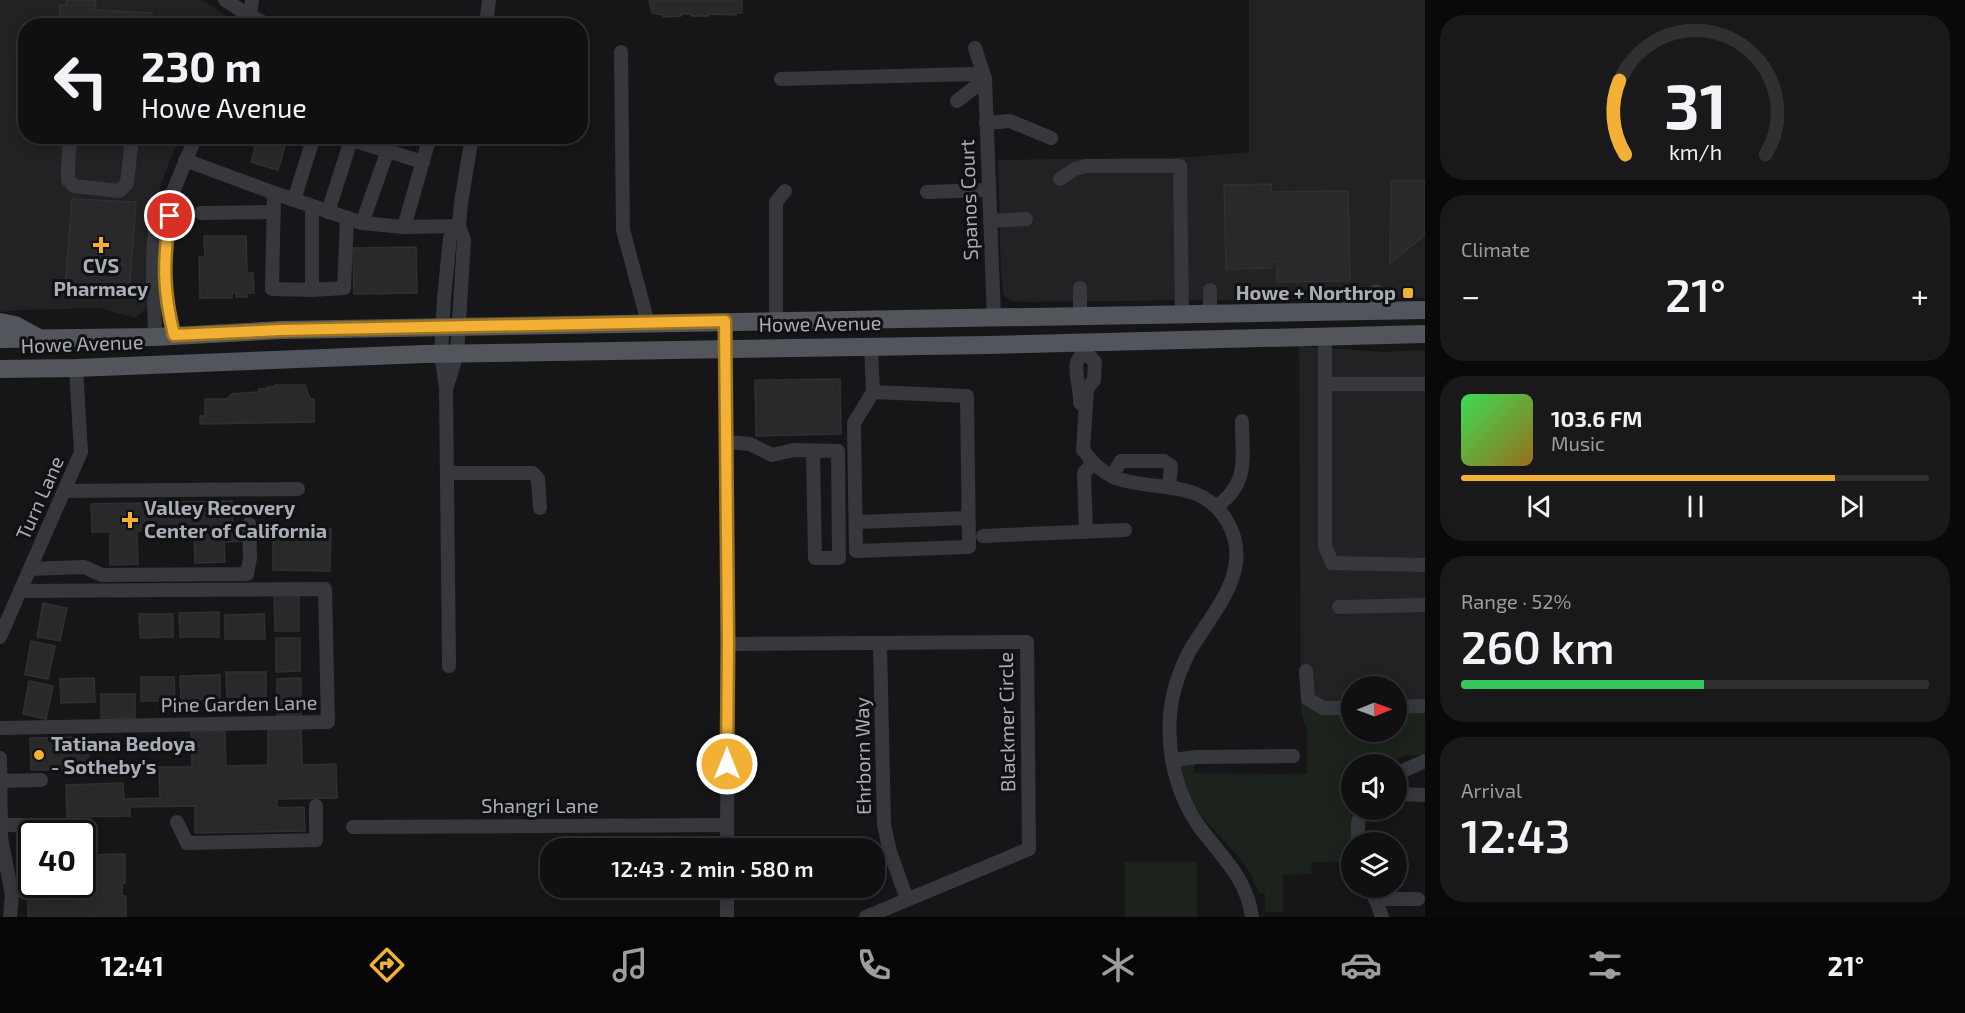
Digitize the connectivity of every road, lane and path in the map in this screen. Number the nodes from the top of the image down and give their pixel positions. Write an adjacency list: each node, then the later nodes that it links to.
1 (225, 0): 4 (street)
2 (252, 0): 5 (street)
3 (489, 0): 6 (street)
4 (245, 18)
5 (249, 18)
6 (487, 18)
7 (975, 48): 10 (street, Spanos Court)
8 (621, 52): 56 (street)
9 (781, 79): 10 (street)
10 (985, 79): 11 (street); 12 (street, Spanos Court)
11 (957, 101)
12 (986, 123): 13 (street); 27 (street, Spanos Court)
13 (1051, 138)
14 (70, 144): 22 (street)
15 (192, 144): 24 (street)
16 (312, 144): 31 (street)
17 (344, 144): 35 (street)
18 (363, 144): 23 (street)
19 (390, 144): 23 (street)
20 (428, 144): 25 (street)
21 (471, 144): 41 (street)
22 (130, 147)
23 (387, 152): 25 (street); 40 (street)
24 (185, 160): 30 (street); 32 (street)
25 (423, 162): 42 (street)
26 (1060, 179): 50 (street)
27 (989, 190): 29 (street); 39 (street, Spanos Court)
28 (785, 191): 54 (street)
29 (927, 192)
30 (274, 194): 31 (street); 34 (street)
31 (294, 200): 33 (street)
32 (168, 204): 59 (street); 60 (street)
33 (312, 206): 35 (street); 44 (street)
34 (274, 212): 36 (street); 44 (street)
35 (328, 212): 37 (street)
36 (201, 213)
37 (346, 218): 40 (street); 44 (street)
38 (1026, 219): 39 (street)
39 (990, 221): 52 (street, Spanos Court)
40 (362, 223): 42 (street)
41 (459, 226): 42 (street); 57 (street)
42 (404, 227)
43 (1080, 288): 51 (street)
44 (312, 290)
45 (1210, 290): 49 (street)
46 (1376, 291): 48 (street)
47 (1425, 310): 48 (main road, Howe Avenue)
48 (1376, 311): 49 (main road, Howe Avenue)
49 (1210, 314): 50 (main road, Howe Avenue)
50 (1182, 315): 51 (main road, Howe Avenue); 65 (main road)
51 (1080, 317): 52 (main road, Howe Avenue)
52 (994, 318): 54 (main road, Howe Avenue); 64 (main road)
53 (725, 321): 54 (main road, Howe Avenue); 56 (main road, Howe Avenue); 66 (street)
54 (776, 321)
55 (0, 322): 62 (main road)
56 (648, 323): 57 (main road, Howe Avenue)
57 (450, 327): 59 (main road, Howe Avenue); 67 (street)
58 (1425, 334): 61 (main road, Howe Avenue)
59 (174, 335): 60 (main road, Howe Avenue)
60 (155, 337): 62 (main road, Howe Avenue)
61 (1325, 337): 65 (main road, Howe Avenue); 70 (street)
62 (39, 338): 63 (main road, Howe Avenue)
63 (0, 339)
64 (870, 346): 65 (main road, Howe Avenue); 66 (main road, Howe Avenue); 72 (street)
65 (1085, 347): 76 (street)
66 (725, 348): 67 (main road, Howe Avenue); 74 (street)
67 (449, 354): 68 (main road, Howe Avenue); 77 (street)
68 (76, 368): 69 (main road, Howe Avenue); 81 (street, Turn Lane)
69 (0, 369)
70 (1325, 384): 71 (street); 90 (street)
71 (1425, 384)
72 (873, 392): 84 (street); 85 (street)
73 (1242, 421): 82 (street)
74 (726, 442): 75 (street); 96 (street)
75 (813, 451): 75 (street)
76 (1093, 463): 78 (street); 88 (street)
77 (447, 473): 83 (street); 98 (street)
78 (1112, 476): 79 (street); 79 (street)
79 (1169, 487): 82 (street)
80 (298, 489): 81 (street)
81 (64, 491): 91 (street, Turn Lane)
82 (1216, 507): 106 (street)
83 (540, 508)
84 (968, 518): 85 (street); 85 (street)
85 (856, 522)
86 (249, 524): 91 (street)
87 (1125, 530): 88 (street)
88 (1086, 532): 89 (street)
89 (983, 536)
90 (1425, 565)
91 (30, 569): 92 (street, Turn Lane)
92 (20, 591): 95 (street, Turn Lane); 103 (street, Pine Garden Lane)
93 (1425, 605): 94 (street)
94 (1339, 607)
95 (0, 637)
96 (728, 644): 97 (street, Blackmer Circle); 117 (street)
97 (880, 645): 124 (street, Ehrborn Way); 124 (street, Blackmer Circle)
98 (449, 666)
99 (1306, 671): 102 (street)
100 (1425, 706): 101 (street)
101 (1407, 707)
102 (1341, 708)
103 (0, 728)
104 (1293, 756): 106 (street)
105 (0, 758): 110 (street)
106 (1172, 760): 129 (street)
107 (1422, 766): 108 (street)
108 (1407, 771)
109 (41, 780): 110 (street)
110 (0, 781): 115 (street)
111 (1407, 794): 112 (street)
112 (1425, 795)
113 (316, 806): 114 (street)
114 (177, 822)
115 (1, 825): 116 (street); 120 (street)
116 (18, 825)
117 (727, 825): 118 (street, Shangri Lane); 119 (street)
118 (353, 827)
119 (727, 838)
120 (6, 894): 126 (street)
121 (727, 898): 127 (street)
122 (1376, 898): 130 (street)
123 (1407, 898): 125 (street)
124 (907, 899): 128 (street, Blackmer Circle)
125 (1418, 899)
126 (10, 917)
127 (727, 917)
128 (866, 917)
129 (1252, 917)
130 (1382, 917)

